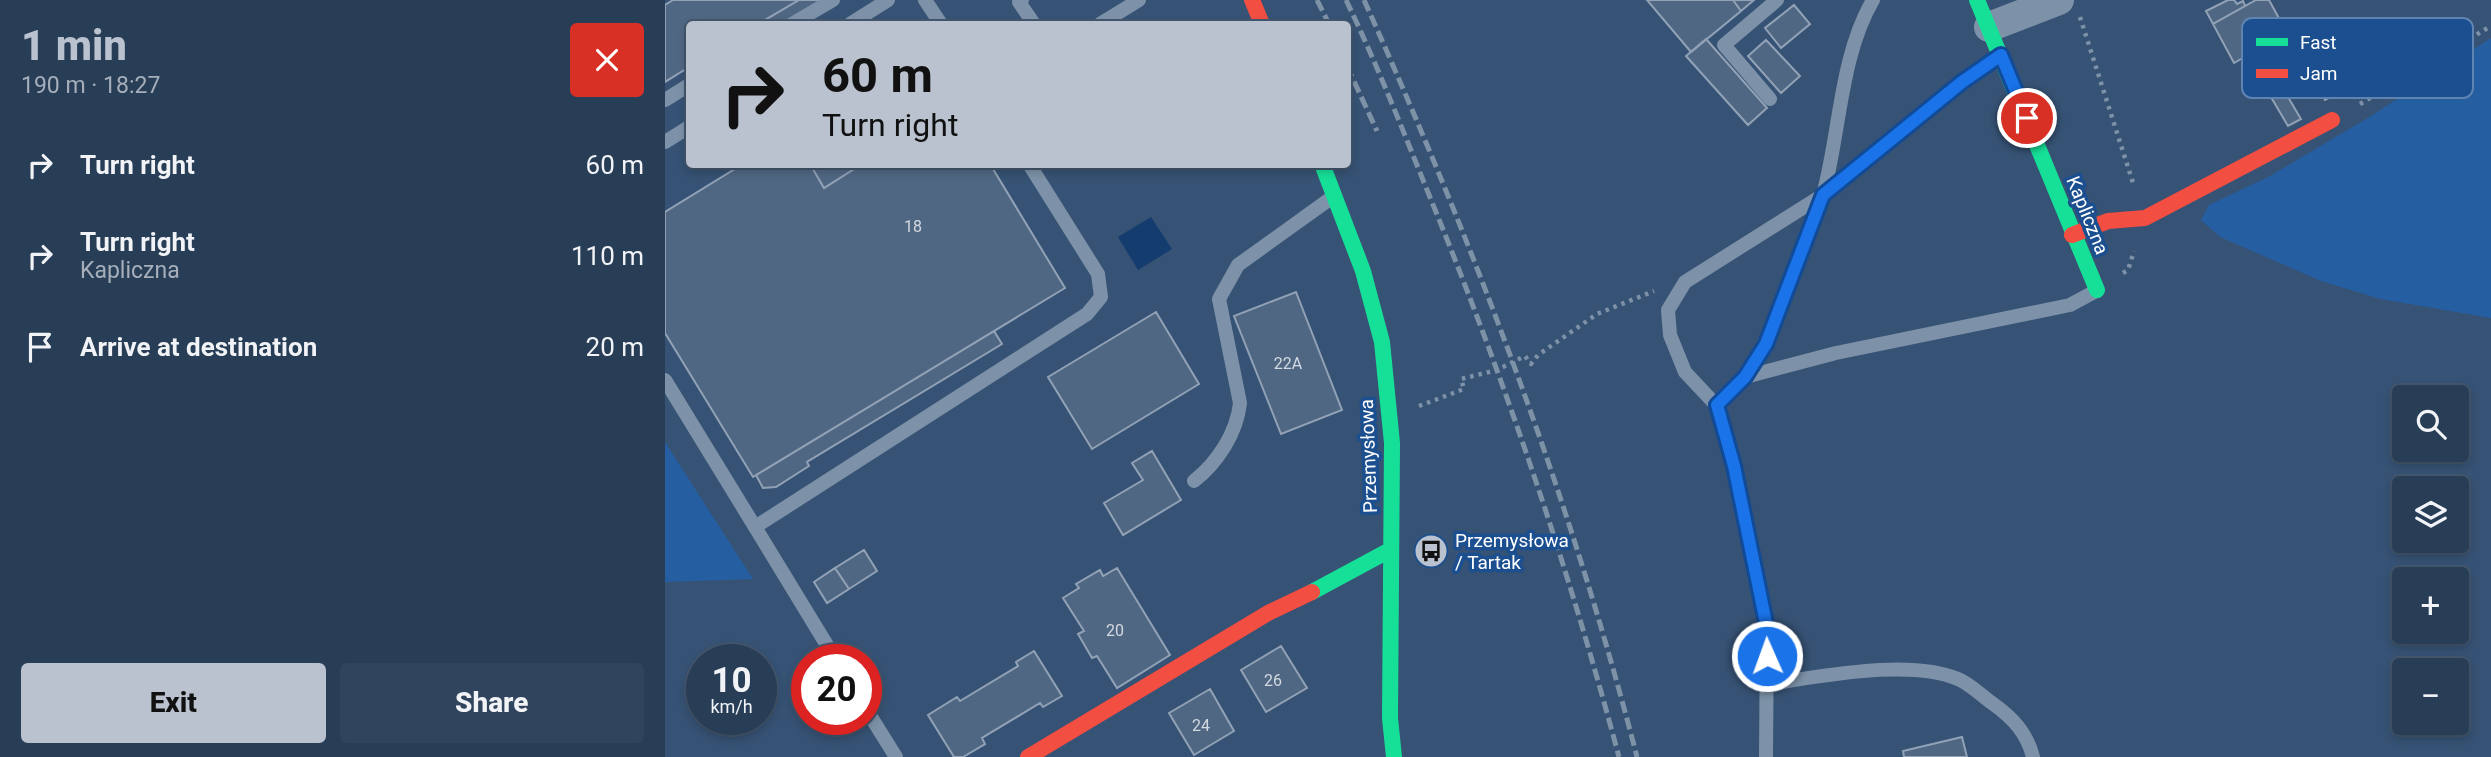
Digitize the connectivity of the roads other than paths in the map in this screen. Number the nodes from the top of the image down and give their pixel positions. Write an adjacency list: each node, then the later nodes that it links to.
1 (833, 0): 11 (lane)
2 (888, 0): 12 (lane)
3 (925, 0): 13 (lane)
4 (1022, 0): 14 (lane)
5 (1139, 0): 15 (lane)
6 (1252, 0): 16 (street)
7 (1777, 0): 20 (lane)
8 (1873, 0): 27 (lane)
9 (1977, 0): 17 (street, Kapliczna)
10 (2069, 6): 17 (street)
11 (797, 21)
12 (855, 21)
13 (939, 21)
14 (1032, 21)
15 (1105, 21)
16 (1261, 21)
17 (1989, 27): 18 (street, Kapliczna)
18 (2001, 55): 27 (lane); 29 (street, Kapliczna)
19 (686, 87): 21 (lane)
20 (1770, 99)
21 (665, 100)
22 (2332, 120): 29 (street)
23 (686, 129): 24 (lane)
24 (665, 142)
25 (1032, 168): 35 (lane)
26 (1324, 168): 28 (street, Przemysłowa)
27 (1823, 195): 31 (lane); 33 (lane)
28 (1335, 196): 34 (lane); 36 (street, Przemysłowa)
29 (2072, 235): 30 (street, Kapliczna)
30 (2097, 290): 31 (lane)
31 (1745, 377): 33 (lane)
32 (665, 380): 35 (lane)
33 (1717, 405): 38 (lane)
34 (1193, 481)
35 (755, 527): 37 (lane)
36 (1390, 550): 41 (street); 42 (street, Przemysłowa)
37 (826, 644)
38 (1767, 684): 43 (lane); 44 (lane)
39 (882, 735): 40 (lane)
40 (896, 757)
41 (1028, 757)
42 (1394, 757)
43 (1766, 757)
44 (2033, 757)

